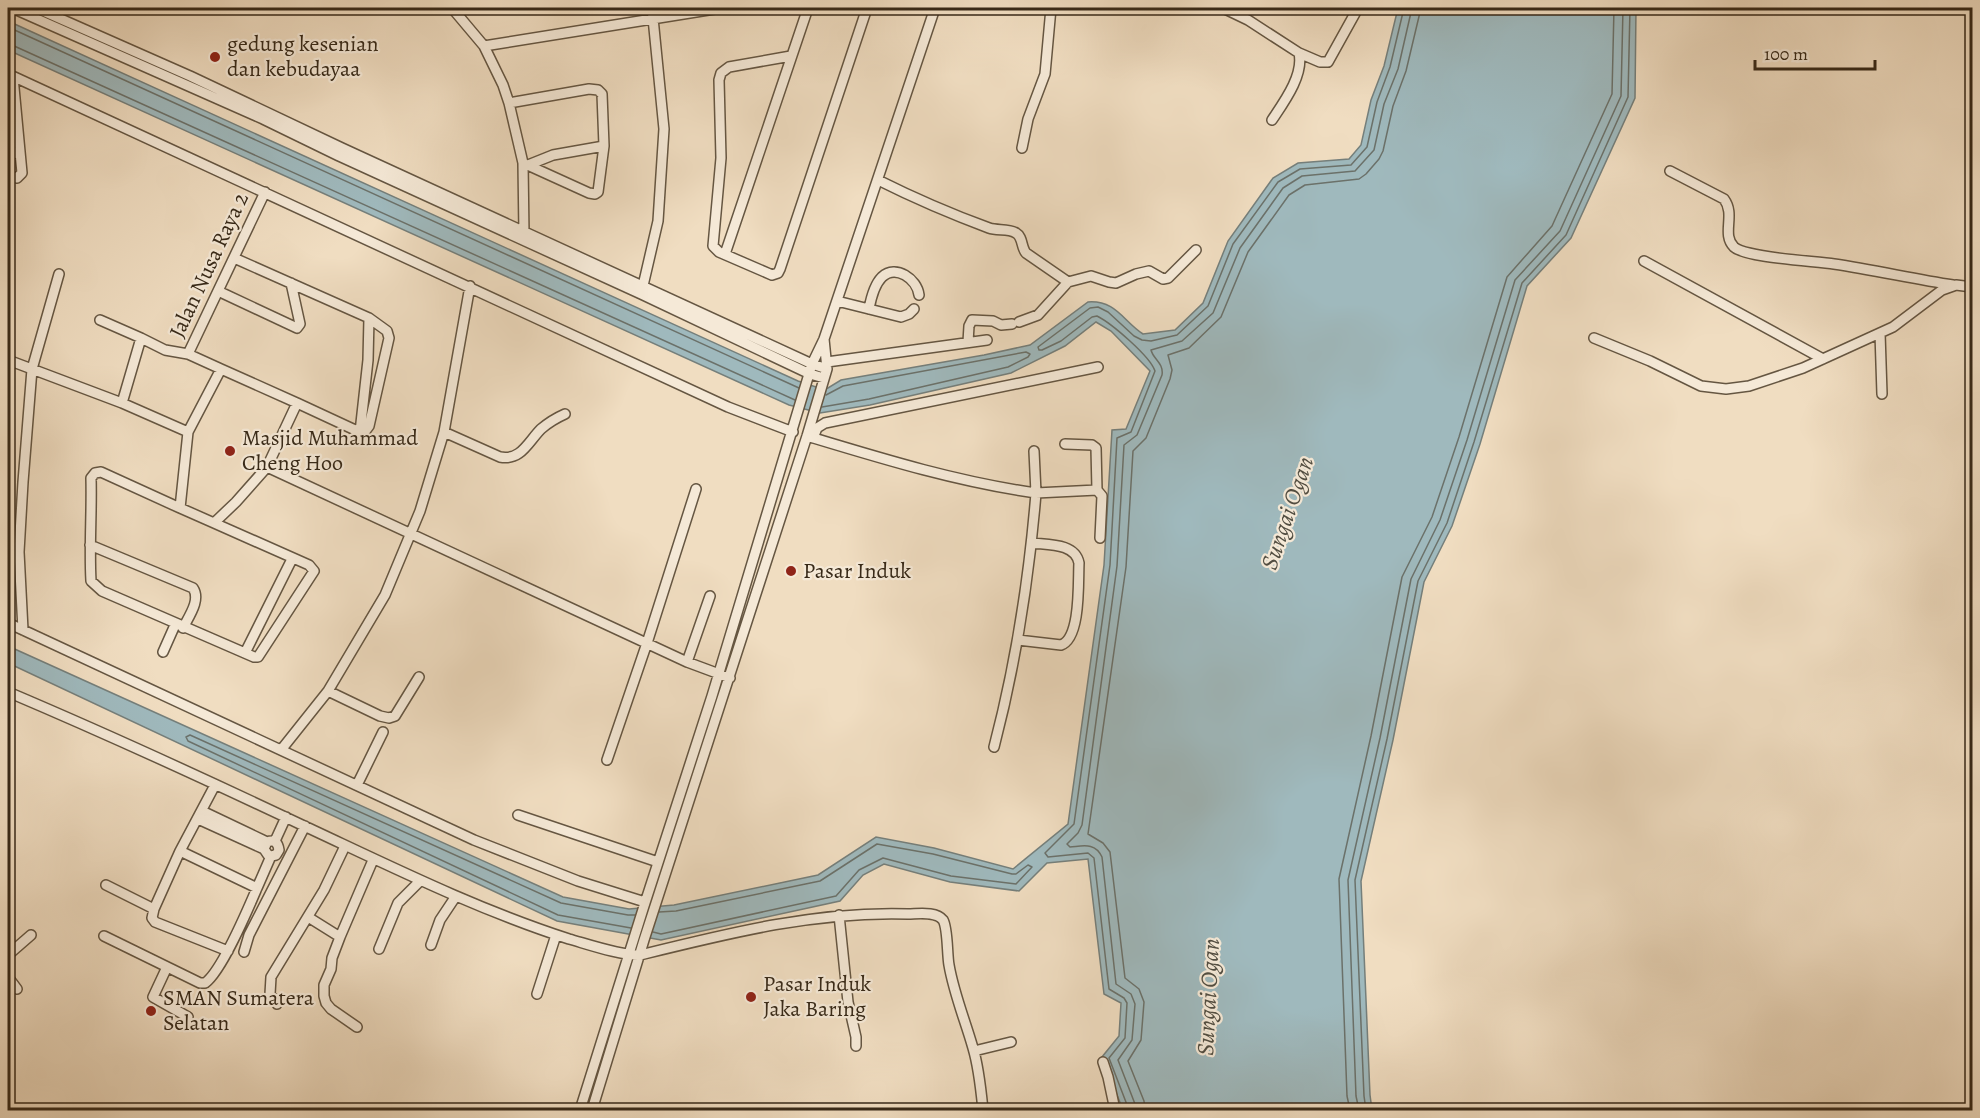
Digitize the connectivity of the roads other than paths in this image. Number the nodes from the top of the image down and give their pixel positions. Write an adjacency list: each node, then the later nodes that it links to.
1 (12, 8): 11 (street)
2 (452, 8): 13 (street)
3 (652, 8): 12 (street)
4 (721, 8): 12 (street)
5 (808, 8): 15 (street)
6 (867, 8): 32 (street)
7 (935, 8): 28 (street)
8 (1051, 8): 22 (street)
9 (1223, 8): 14 (street)
10 (1358, 8): 14 (street)
11 (39, 11): 17 (street); 18 (street)
12 (653, 19): 13 (street); 41 (street)
13 (484, 46): 19 (street)
14 (1299, 53): 20 (street)
15 (791, 56): 32 (street); 32 (street)
16 (10, 76): 24 (street); 29 (street)
17 (190, 76): 18 (street); 30 (street)
18 (187, 87): 30 (street)
19 (509, 102): 21 (street); 25 (street)
20 (1272, 120)
21 (604, 146): 25 (street); 25 (street)
22 (1022, 148)
23 (8, 152): 24 (street)
24 (20, 154): 27 (street)
25 (526, 164): 30 (street)
26 (1670, 171): 38 (street)
27 (8, 176)
28 (878, 180): 36 (street); 44 (street)
29 (266, 192): 33 (street, Jalan Nusa Raya 2); 39 (street)
30 (524, 236): 41 (street)
31 (1196, 250): 36 (street)
32 (725, 254)
33 (234, 258): 37 (street); 42 (street, Jalan Nusa Raya 2)
34 (1644, 261): 56 (street)
35 (59, 274): 60 (street)
36 (1068, 282): 54 (street)
37 (291, 283): 42 (street); 47 (street)
38 (1956, 285): 40 (street); 49 (street)
39 (470, 286): 70 (street); 71 (street)
40 (1972, 287)
41 (642, 290): 58 (street); 63 (street)
42 (218, 291): 55 (street, Jalan Nusa Raya 2)
43 (919, 295): 45 (street)
44 (837, 301): 45 (street); 52 (street)
45 (868, 309): 46 (street)
46 (914, 309)
47 (369, 318): 69 (street); 69 (street)
48 (100, 320): 50 (street)
49 (1880, 333): 56 (street); 64 (street)
50 (141, 338): 55 (street); 66 (street)
51 (1594, 338): 56 (street)
52 (824, 339): 58 (street); 62 (street)
53 (987, 340): 54 (street)
54 (968, 342): 62 (street)
55 (188, 354): 61 (street)
56 (1823, 359)
57 (8, 360): 60 (street)
58 (812, 364): 62 (street); 63 (street)
59 (1098, 367): 72 (street)
60 (33, 369): 66 (street); 86 (street)
61 (221, 369): 65 (street); 68 (street)
62 (825, 374): 63 (street); 72 (street)
63 (809, 378): 71 (street)
64 (1882, 394)
65 (297, 403): 69 (street); 75 (street)
66 (122, 404): 68 (street)
67 (564, 414): 70 (street)
68 (188, 432): 79 (street)
69 (360, 432)
70 (444, 432): 81 (street)
71 (793, 432): 97 (street)
72 (810, 437): 78 (street); 99 (street)
73 (1065, 444): 77 (street)
74 (1034, 451): 78 (street)
75 (267, 467): 80 (street); 81 (street)
76 (696, 489): 93 (street)
77 (1097, 490): 78 (street); 82 (street)
78 (1036, 493): 83 (street)
79 (180, 508): 80 (street); 84 (street)
80 (214, 523): 87 (street)
81 (410, 533): 93 (street); 101 (street)
82 (1100, 538)
83 (1032, 543): 92 (street); 92 (street)
84 (90, 545): 90 (street); 90 (street)
85 (8, 547): 86 (street)
86 (19, 552): 91 (street)
87 (292, 559): 95 (street); 95 (street)
88 (710, 596): 96 (street)
89 (8, 623): 91 (street)
90 (179, 626): 94 (street); 95 (street)
91 (23, 630): 104 (street)
92 (1018, 640): 103 (street)
93 (647, 643): 96 (street); 105 (street)
94 (163, 652)
95 (245, 654)
96 (687, 662): 97 (street)
97 (719, 675): 99 (street); 116 (street)
98 (419, 677): 101 (street)
99 (730, 678): 129 (street)
100 (8, 692): 106 (street)
101 (328, 692): 104 (street)
102 (384, 732): 107 (street)
103 (994, 747)
104 (281, 750): 107 (street)
105 (607, 760)
106 (215, 785): 108 (street); 110 (street)
107 (357, 785): 121 (street)
108 (200, 815): 112 (street); 114 (street)
109 (518, 815): 116 (street)
110 (286, 818): 111 (street); 112 (street)
111 (305, 826): 113 (street); 133 (street)
112 (268, 844): 119 (street)
113 (345, 846): 115 (street); 124 (street)
114 (180, 851): 119 (street); 122 (street)
115 (373, 860): 117 (street); 128 (street)
116 (658, 862): 121 (street)
117 (420, 881): 120 (street); 131 (street)
118 (106, 885): 122 (street)
119 (257, 888): 132 (street)
120 (456, 896): 126 (street); 130 (street)
121 (644, 904): 129 (street)
122 (154, 909): 132 (street)
123 (839, 915): 136 (street); 145 (street); 146 (street)
124 (308, 918): 128 (street); 141 (street)
125 (31, 935): 134 (street)
126 (556, 935): 135 (street); 140 (street)
127 (104, 936): 137 (street)
128 (340, 937): 143 (street)
129 (639, 939): 135 (street); 136 (street)
130 (431, 945)
131 (379, 949)
132 (228, 951): 137 (street)
133 (244, 952)
134 (8, 955)
135 (630, 955): 136 (street); 148 (street)
136 (640, 955): 149 (street)
137 (167, 967): 142 (street)
138 (8, 977): 139 (street)
139 (17, 990)
140 (537, 994)
141 (277, 1004)
142 (188, 1017)
143 (357, 1027)
144 (1011, 1042): 146 (street)
145 (856, 1046)
146 (974, 1051): 150 (street)
147 (1103, 1062): 151 (street)
148 (580, 1110)
149 (592, 1110)
150 (984, 1110)
151 (1115, 1110)

